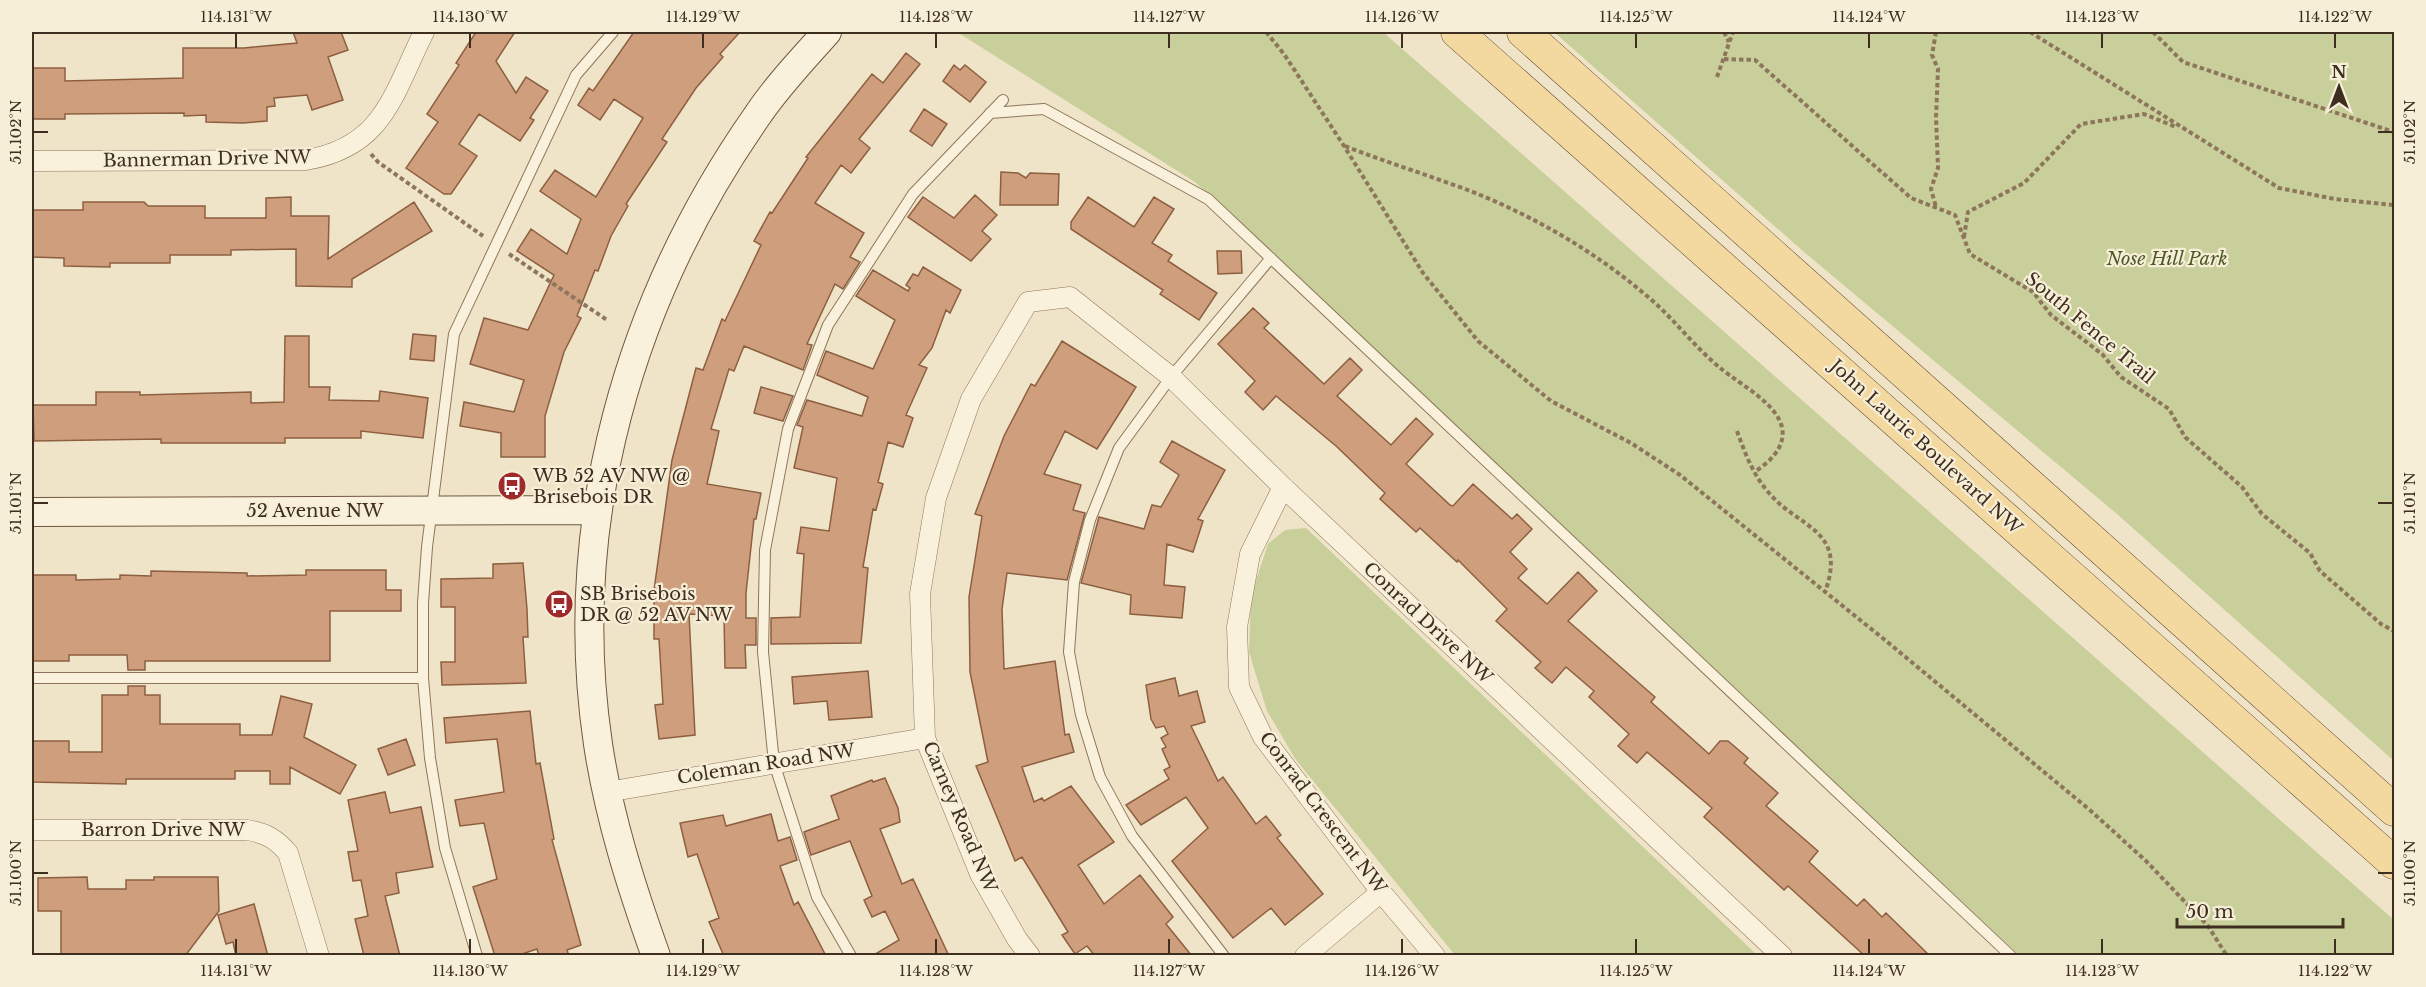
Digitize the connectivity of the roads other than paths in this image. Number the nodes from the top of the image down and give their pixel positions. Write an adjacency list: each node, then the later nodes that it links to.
1 (423, 32): 8 (street, Bannerman Drive NW)
2 (613, 32): 14 (lane)
3 (827, 32): 13 (street)
4 (1456, 32): 23 (main road, John Laurie Boulevard NW)
5 (1523, 32): 21 (main road)
6 (1003, 100): 7 (lane)
7 (990, 113): 9 (lane); 19 (lane)
8 (32, 160)
9 (1271, 258): 11 (lane); 34 (lane)
10 (1070, 297): 11 (street, Conrad Drive NW); 18 (street, Carney Road NW)
11 (1171, 377): 12 (street, Conrad Drive NW); 30 (lane)
12 (1283, 487): 24 (street, Conrad Crescent NW); 33 (street, Conrad Drive NW)
13 (598, 510): 14 (street, 52 Avenue NW); 20 (street)
14 (431, 511): 15 (street, 52 Avenue NW); 17 (lane)
15 (32, 512)
16 (32, 678): 17 (lane)
17 (423, 678): 26 (lane)
18 (925, 738): 19 (street, Coleman Road NW); 29 (street, Carney Road NW)
19 (774, 763): 20 (street, Coleman Road NW); 28 (lane)
20 (607, 792): 27 (street)
21 (2394, 810)
22 (32, 830): 25 (street, Barron Drive NW)
23 (2394, 863)
24 (1381, 892): 31 (street); 32 (street, Conrad Crescent NW)
25 (319, 956)
26 (477, 956)
27 (656, 956)
28 (851, 956)
29 (1030, 956)
30 (1224, 956)
31 (1305, 956)
32 (1435, 956)
33 (1782, 956)
34 (2011, 956)

